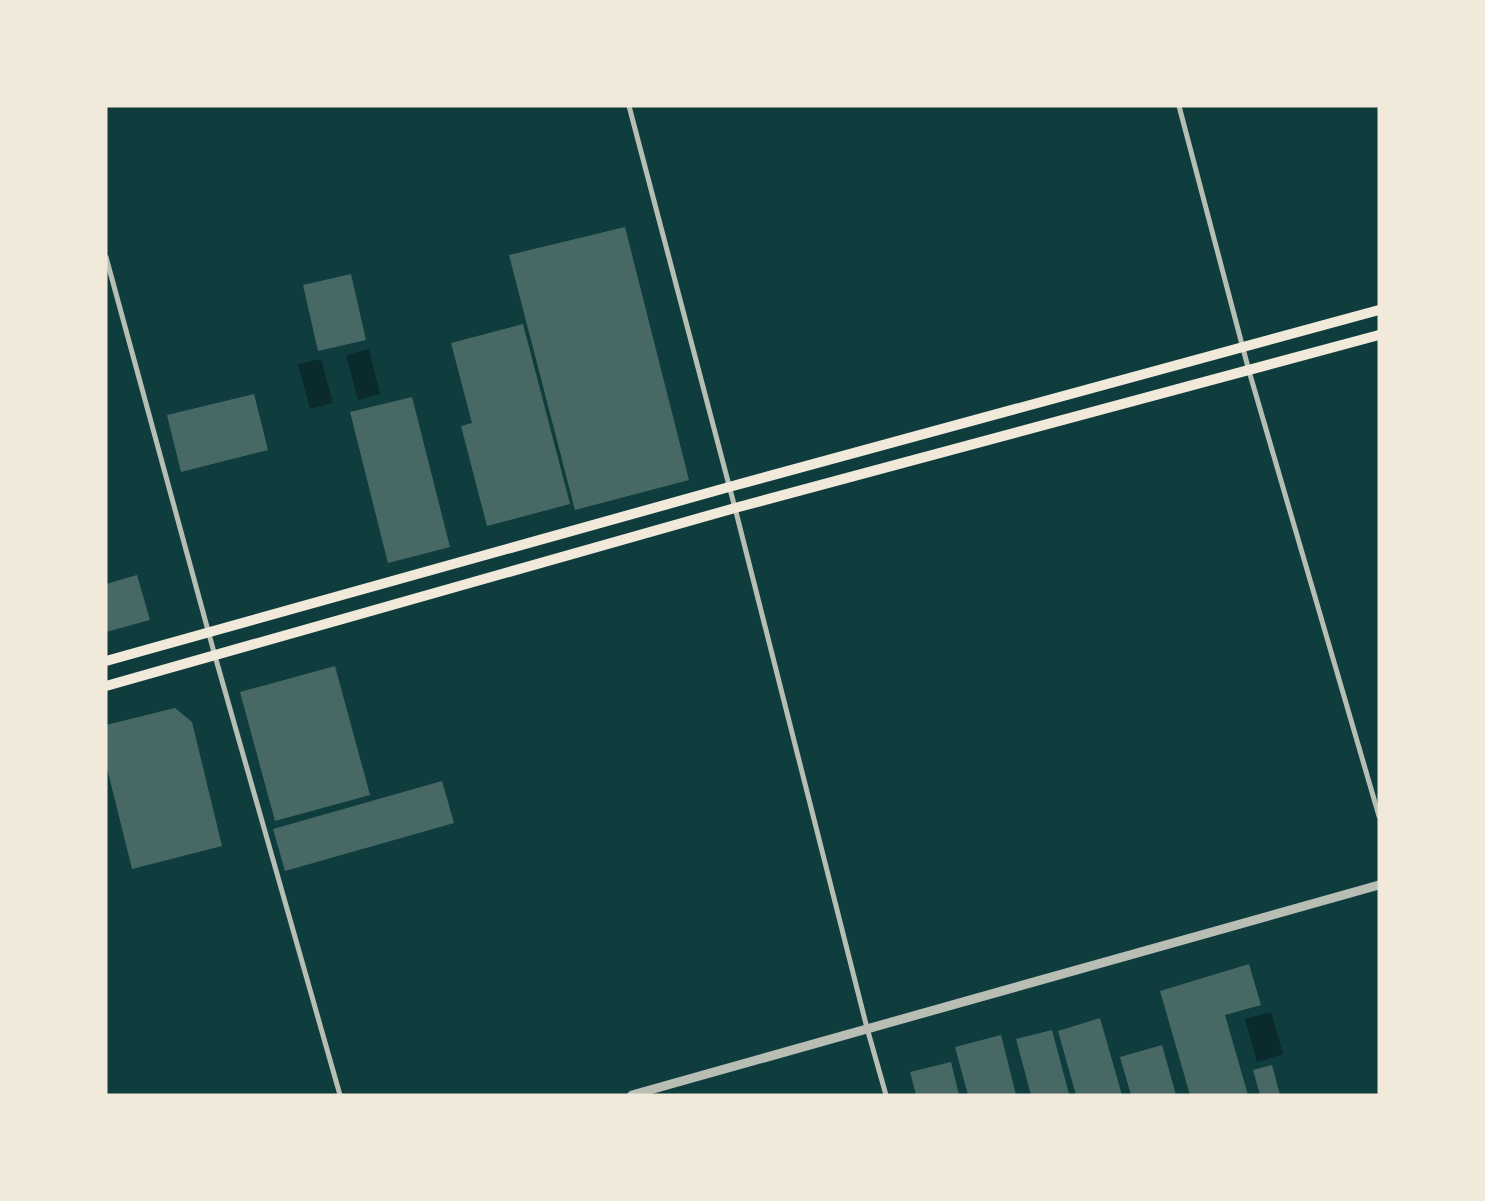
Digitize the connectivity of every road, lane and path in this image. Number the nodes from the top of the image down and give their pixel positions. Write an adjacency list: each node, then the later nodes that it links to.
1 (629, 106): 8 (street)
2 (1179, 106): 6 (street)
3 (106, 257): 10 (street)
4 (1379, 310): 6 (main road)
5 (1379, 335): 7 (main road)
6 (1243, 348): 7 (street); 8 (main road)
7 (1249, 371): 9 (main road); 14 (street)
8 (728, 487): 9 (street); 10 (main road)
9 (735, 508): 11 (main road); 16 (street)
10 (209, 633): 11 (street); 12 (main road)
11 (215, 656): 13 (main road); 17 (street)
12 (106, 662)
13 (106, 686)
14 (1379, 816)
15 (1379, 886): 16 (street)
16 (867, 1028): 18 (street); 19 (street)
17 (340, 1095)
18 (632, 1095)
19 (886, 1095)

